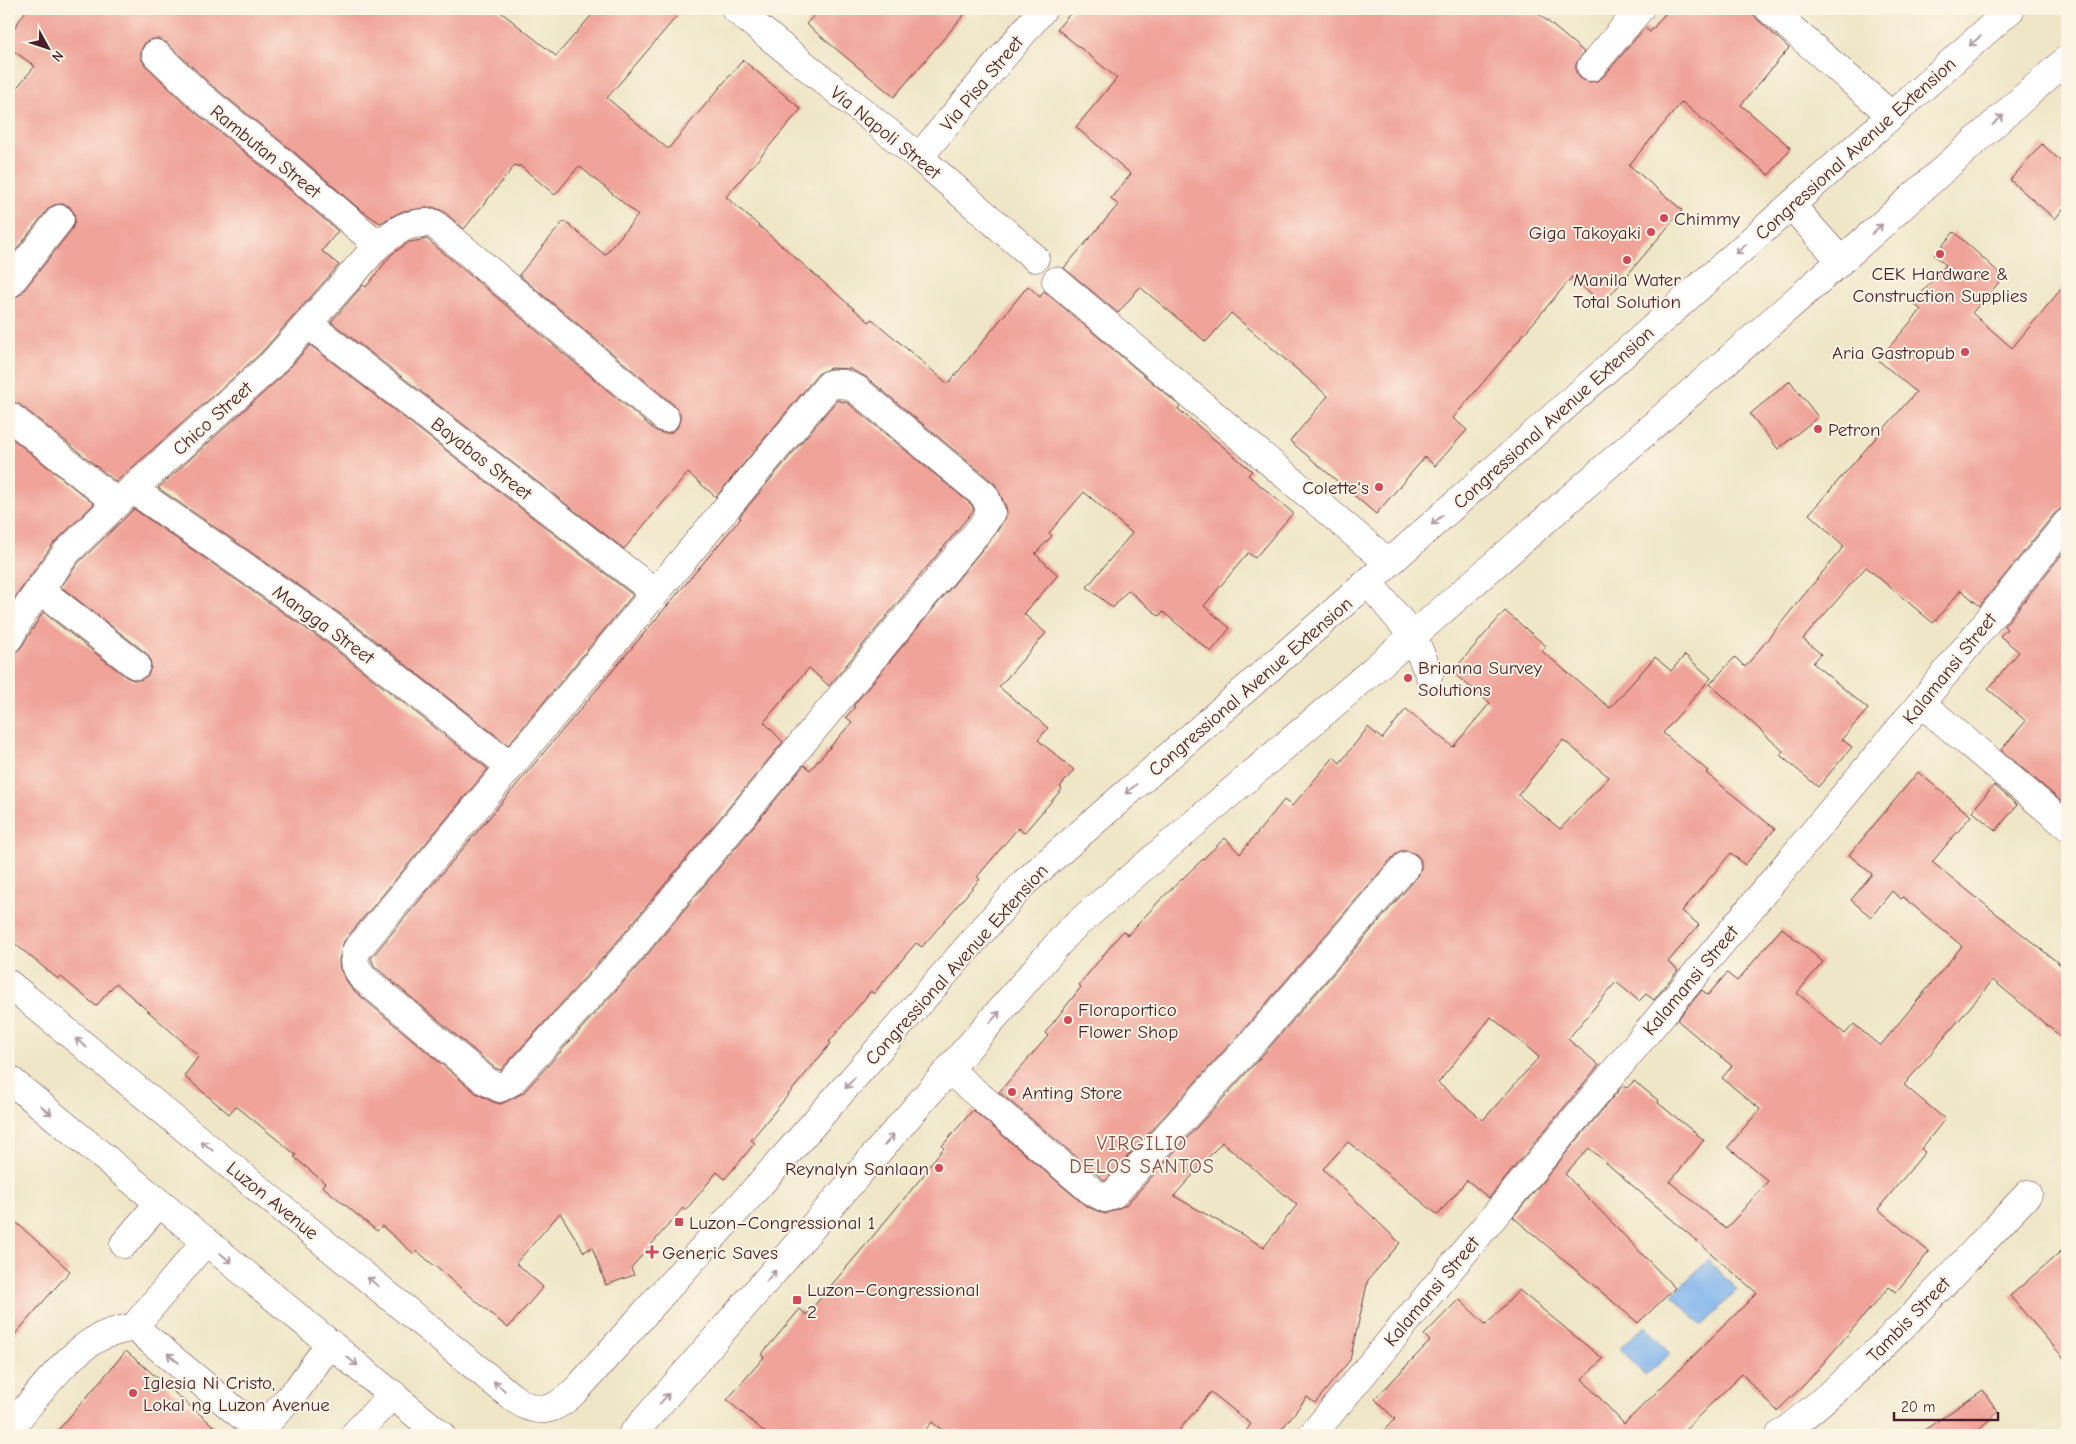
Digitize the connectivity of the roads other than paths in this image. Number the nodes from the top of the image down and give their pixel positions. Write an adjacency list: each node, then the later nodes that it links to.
1 (735, 9): 10 (street, Via Napoli Street)
2 (1043, 9): 10 (street, Via Pisa Street)
3 (1640, 9): 8 (street)
4 (1769, 9): 9 (street)
5 (2011, 9): 9 (street, Congressional Avenue Extension, one-way to 9)
6 (156, 54): 13 (street, Rambutan Street)
7 (2067, 58): 15 (street, one-way to 7)
8 (1591, 68)
9 (1892, 115): 11 (street, Congressional Avenue Extension)
10 (919, 157): 14 (street, Via Napoli Street)
11 (1791, 205): 15 (street); 23 (street, Congressional Avenue Extension, one-way to 23)
12 (60, 219): 17 (street)
13 (378, 245): 18 (street, Chico Street); 20 (street, Chico Street)
14 (1035, 258)
15 (1841, 261): 27 (street)
16 (1056, 281): 23 (street)
17 (9, 284)
18 (308, 324): 21 (street, Chico Street); 26 (street, Bayabas Street)
19 (9, 416): 21 (street, Mangga Street)
20 (665, 418)
21 (125, 496): 25 (street, Chico Street); 32 (street, Mangga Street)
22 (2067, 523): 31 (street, Kalamansi Street)
23 (1389, 563): 24 (street, Congressional Avenue Extension)
24 (1368, 582): 27 (street); 45 (street, Congressional Avenue Extension, one-way to 45)
25 (39, 589): 28 (street, Chico Street); 29 (street)
26 (656, 593): 32 (street); 32 (street)
27 (1413, 636): 30 (street); 36 (street, one-way to 27)
28 (9, 638)
29 (136, 665)
30 (1429, 674)
31 (1921, 703): 33 (street); 51 (street, Kalamansi Street)
32 (510, 766)
33 (2067, 826)
34 (1406, 866): 36 (street)
35 (9, 984): 45 (street, Luzon Avenue, one-way to 35)
36 (949, 1070): 50 (street, one-way to 36)
37 (9, 1079): 39 (street, one-way to 39)
38 (2028, 1194): 52 (street, Tambis Street)
39 (159, 1203): 40 (street); 41 (street)
40 (206, 1241): 42 (street); 43 (street, one-way to 43)
41 (124, 1244)
42 (134, 1327): 46 (street); 47 (street, one-way to 42)
43 (330, 1343): 44 (street, one-way to 44); 47 (street)
44 (393, 1394): 48 (street); 49 (street)
45 (540, 1410)
46 (9, 1429)
47 (260, 1433)
48 (354, 1435)
49 (441, 1435)
50 (632, 1435)
51 (1312, 1435)
52 (1780, 1435)

